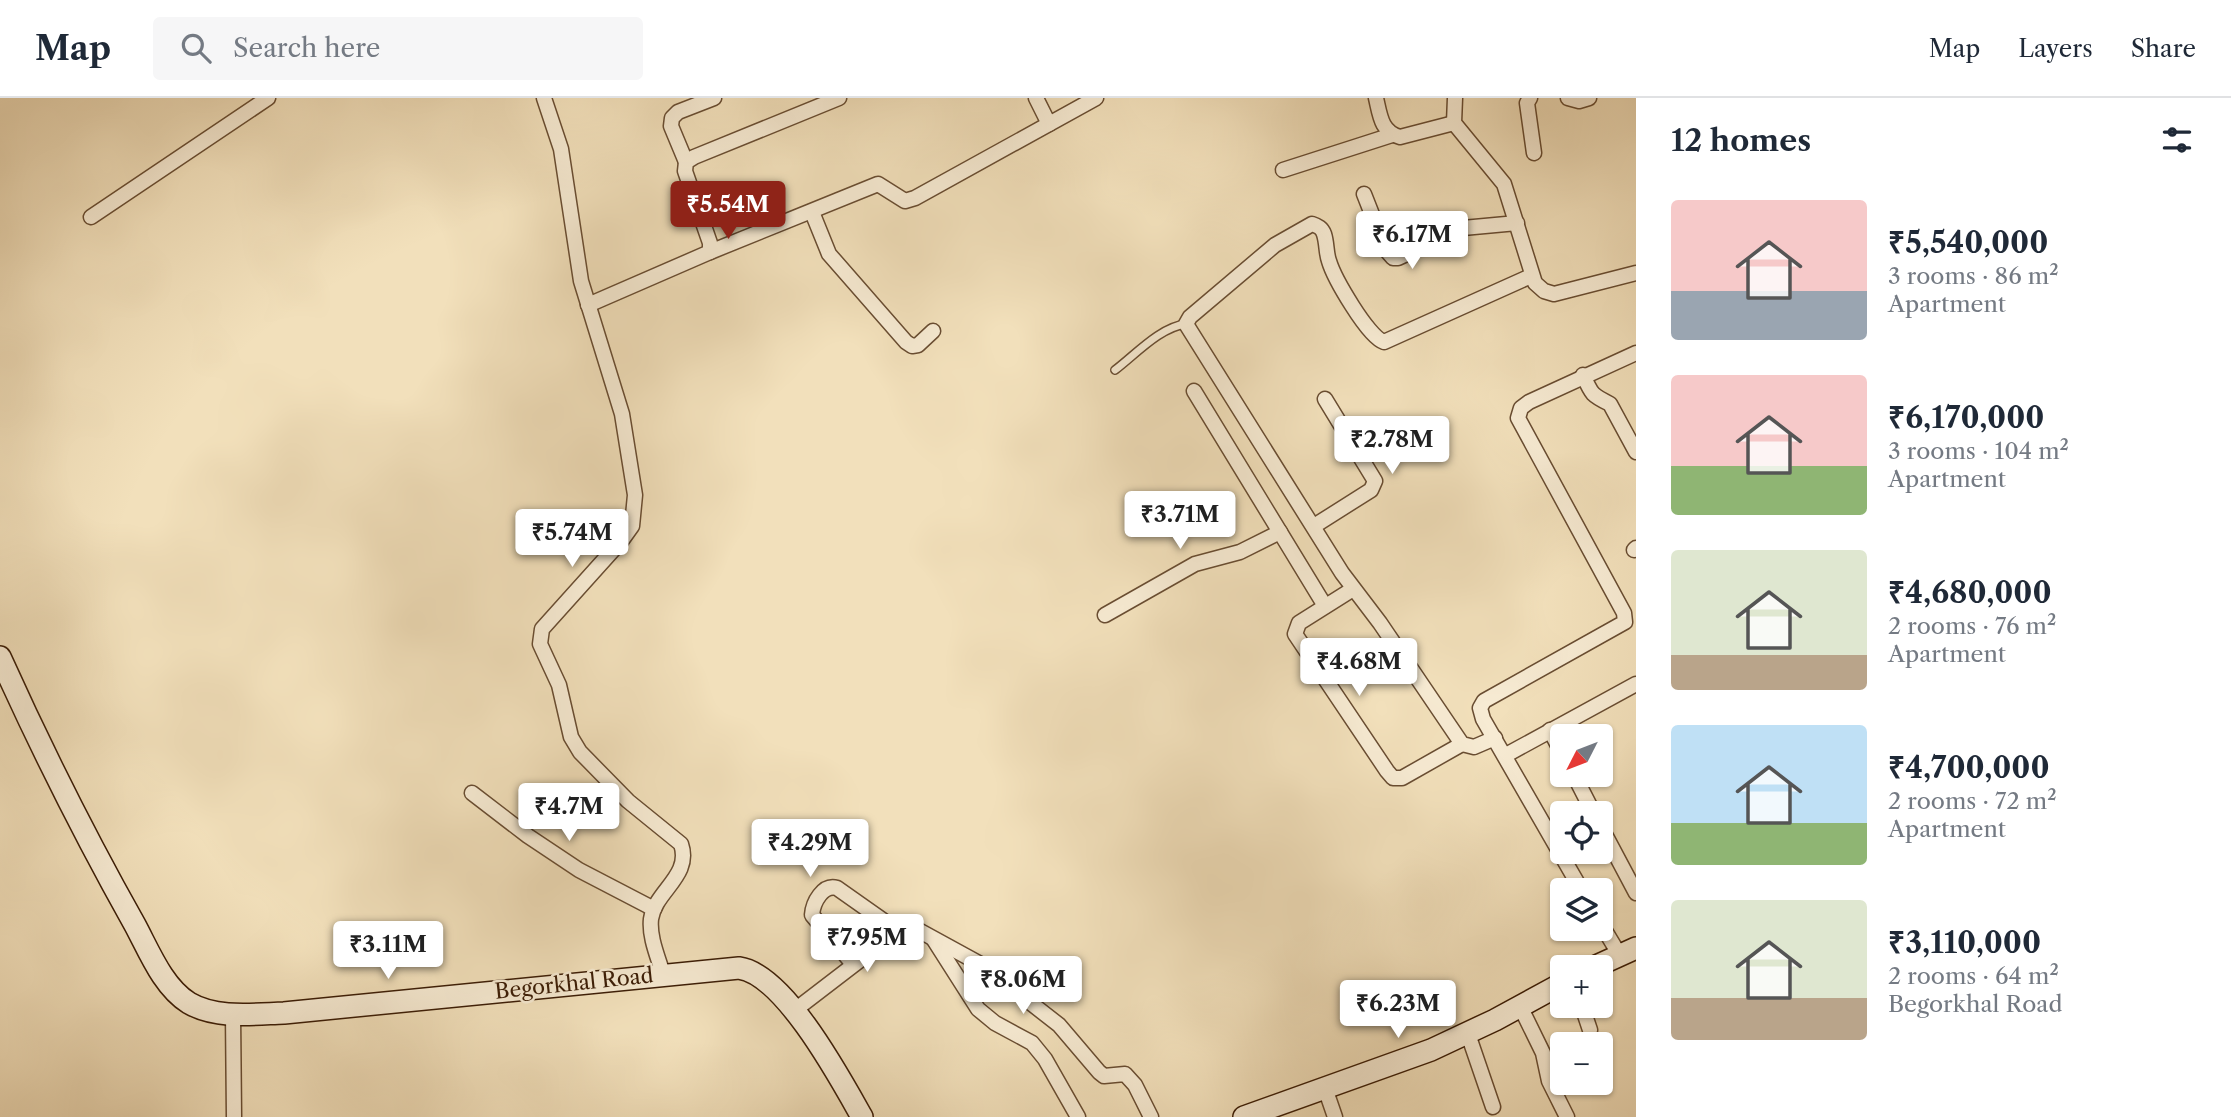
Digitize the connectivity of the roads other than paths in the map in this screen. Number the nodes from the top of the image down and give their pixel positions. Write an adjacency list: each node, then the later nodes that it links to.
1 (268, 98): 20 (street)
2 (544, 98): 25 (street)
3 (714, 98): 16 (street)
4 (839, 98): 16 (street)
5 (1036, 98): 13 (street)
6 (1096, 98): 13 (street)
7 (1376, 98): 14 (street)
8 (1455, 98): 12 (street)
9 (1530, 98): 15 (street)
10 (1568, 98): 11 (street)
11 (1589, 98)
12 (1454, 123): 14 (street); 21 (street)
13 (1049, 124): 19 (street)
14 (1392, 135): 17 (street)
15 (1534, 153)
16 (686, 162): 22 (street)
17 (1283, 170)
18 (1364, 194): 21 (street)
19 (812, 212): 22 (street); 27 (street)
20 (91, 217)
21 (1517, 223): 24 (street)
22 (710, 252): 25 (street)
23 (1636, 273): 24 (street)
24 (1531, 276): 26 (street)
25 (588, 305): 51 (street)
26 (1186, 324): 29 (lane); 34 (street)
27 (933, 331)
28 (1636, 353): 30 (street)
29 (1115, 370)
30 (1583, 375): 33 (street); 39 (street)
31 (1194, 391): 35 (street)
32 (1325, 399): 34 (street)
33 (1636, 452)
34 (1314, 526): 36 (street)
35 (1280, 532): 37 (street); 38 (street)
36 (1353, 589): 37 (street); 45 (street)
37 (1325, 606): 45 (street)
38 (1105, 615)
39 (1631, 622): 44 (street)
40 (0, 656): 61 (street, Begorkhal Road)
41 (1636, 684): 42 (street)
42 (1561, 724)
43 (1550, 730): 46 (street)
44 (1495, 738): 45 (street); 46 (street)
45 (1462, 744)
46 (1506, 755): 49 (street)
47 (472, 793): 51 (street)
48 (1613, 850): 50 (street)
49 (1575, 878)
50 (1636, 893)
51 (654, 909): 57 (street)
52 (898, 931): 54 (street); 56 (street); 56 (street)
53 (1613, 936): 55 (street)
54 (933, 938): 69 (street); 70 (street)
55 (1627, 951)
56 (852, 963): 60 (street)
57 (663, 974): 60 (street, Begorkhal Road); 61 (street, Begorkhal Road)
58 (1550, 990): 59 (street)
59 (1520, 1006): 64 (street); 73 (street)
60 (795, 1010): 68 (street, Begorkhal Road)
61 (233, 1013): 67 (street)
62 (1586, 1018): 63 (street)
63 (1590, 1030)
64 (1468, 1034): 65 (street); 66 (street)
65 (1325, 1088): 71 (street); 72 (street)
66 (1493, 1107)
67 (234, 1117)
68 (862, 1117)
69 (1077, 1117)
70 (1151, 1117)
71 (1244, 1117)
72 (1335, 1117)
73 (1567, 1117)

